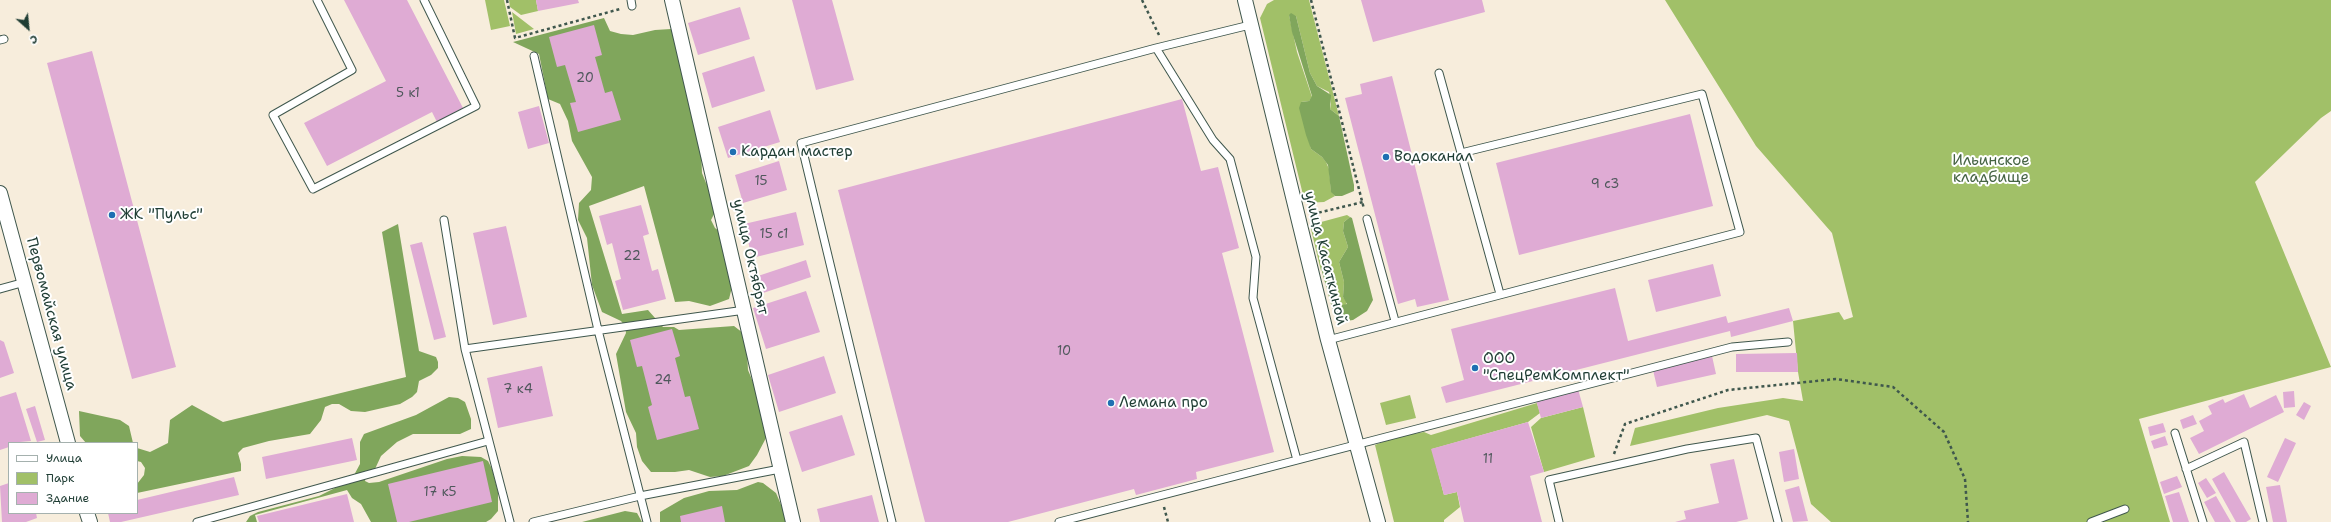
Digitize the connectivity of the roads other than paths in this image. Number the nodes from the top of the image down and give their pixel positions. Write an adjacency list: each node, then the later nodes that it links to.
1 (317, 0): 2 (lane)
2 (424, 0)
3 (672, 0): 16 (street, улица Октябрят)
4 (1248, 1): 5 (street, улица Касаткиной)
5 (1250, 25): 6 (lane); 19 (street, улица Касаткиной)
6 (1156, 48): 26 (lane); 36 (lane)
7 (534, 56): 18 (lane)
8 (1439, 73): 9 (lane)
9 (1461, 152): 15 (lane); 15 (lane)
10 (0, 193): 13 (street, Первомайская улица)
11 (1367, 219): 17 (lane)
12 (444, 220): 21 (lane)
13 (25, 282): 14 (lane); 24 (street, Первомайская улица)
14 (0, 289)
15 (1500, 294): 17 (lane)
16 (745, 310): 18 (lane); 27 (street, улица Октябрят)
17 (1395, 322): 19 (lane)
18 (598, 330): 21 (lane); 29 (lane)
19 (1328, 340): 25 (street, улица Касаткиной)
20 (1788, 342): 25 (lane)
21 (464, 349): 23 (lane)
22 (2175, 433): 28 (lane)
23 (488, 441): 31 (lane); 32 (lane)
24 (68, 442)
25 (1356, 445): 26 (lane); 38 (street, улица Касаткиной)
26 (1297, 460): 37 (lane)
27 (780, 469): 29 (lane); 35 (street, улица Октябрят)
28 (2186, 469): 42 (lane); 43 (lane)
29 (640, 496): 33 (lane); 34 (lane)
30 (2125, 509): 41 (lane)
31 (197, 522)
32 (510, 522)
33 (533, 522)
34 (647, 522)
35 (793, 522)
36 (892, 522)
37 (1059, 522)
38 (1378, 522)
39 (1559, 522): 40 (lane)
40 (1778, 522)
41 (2091, 522)
42 (2204, 522)
43 (2263, 522)

